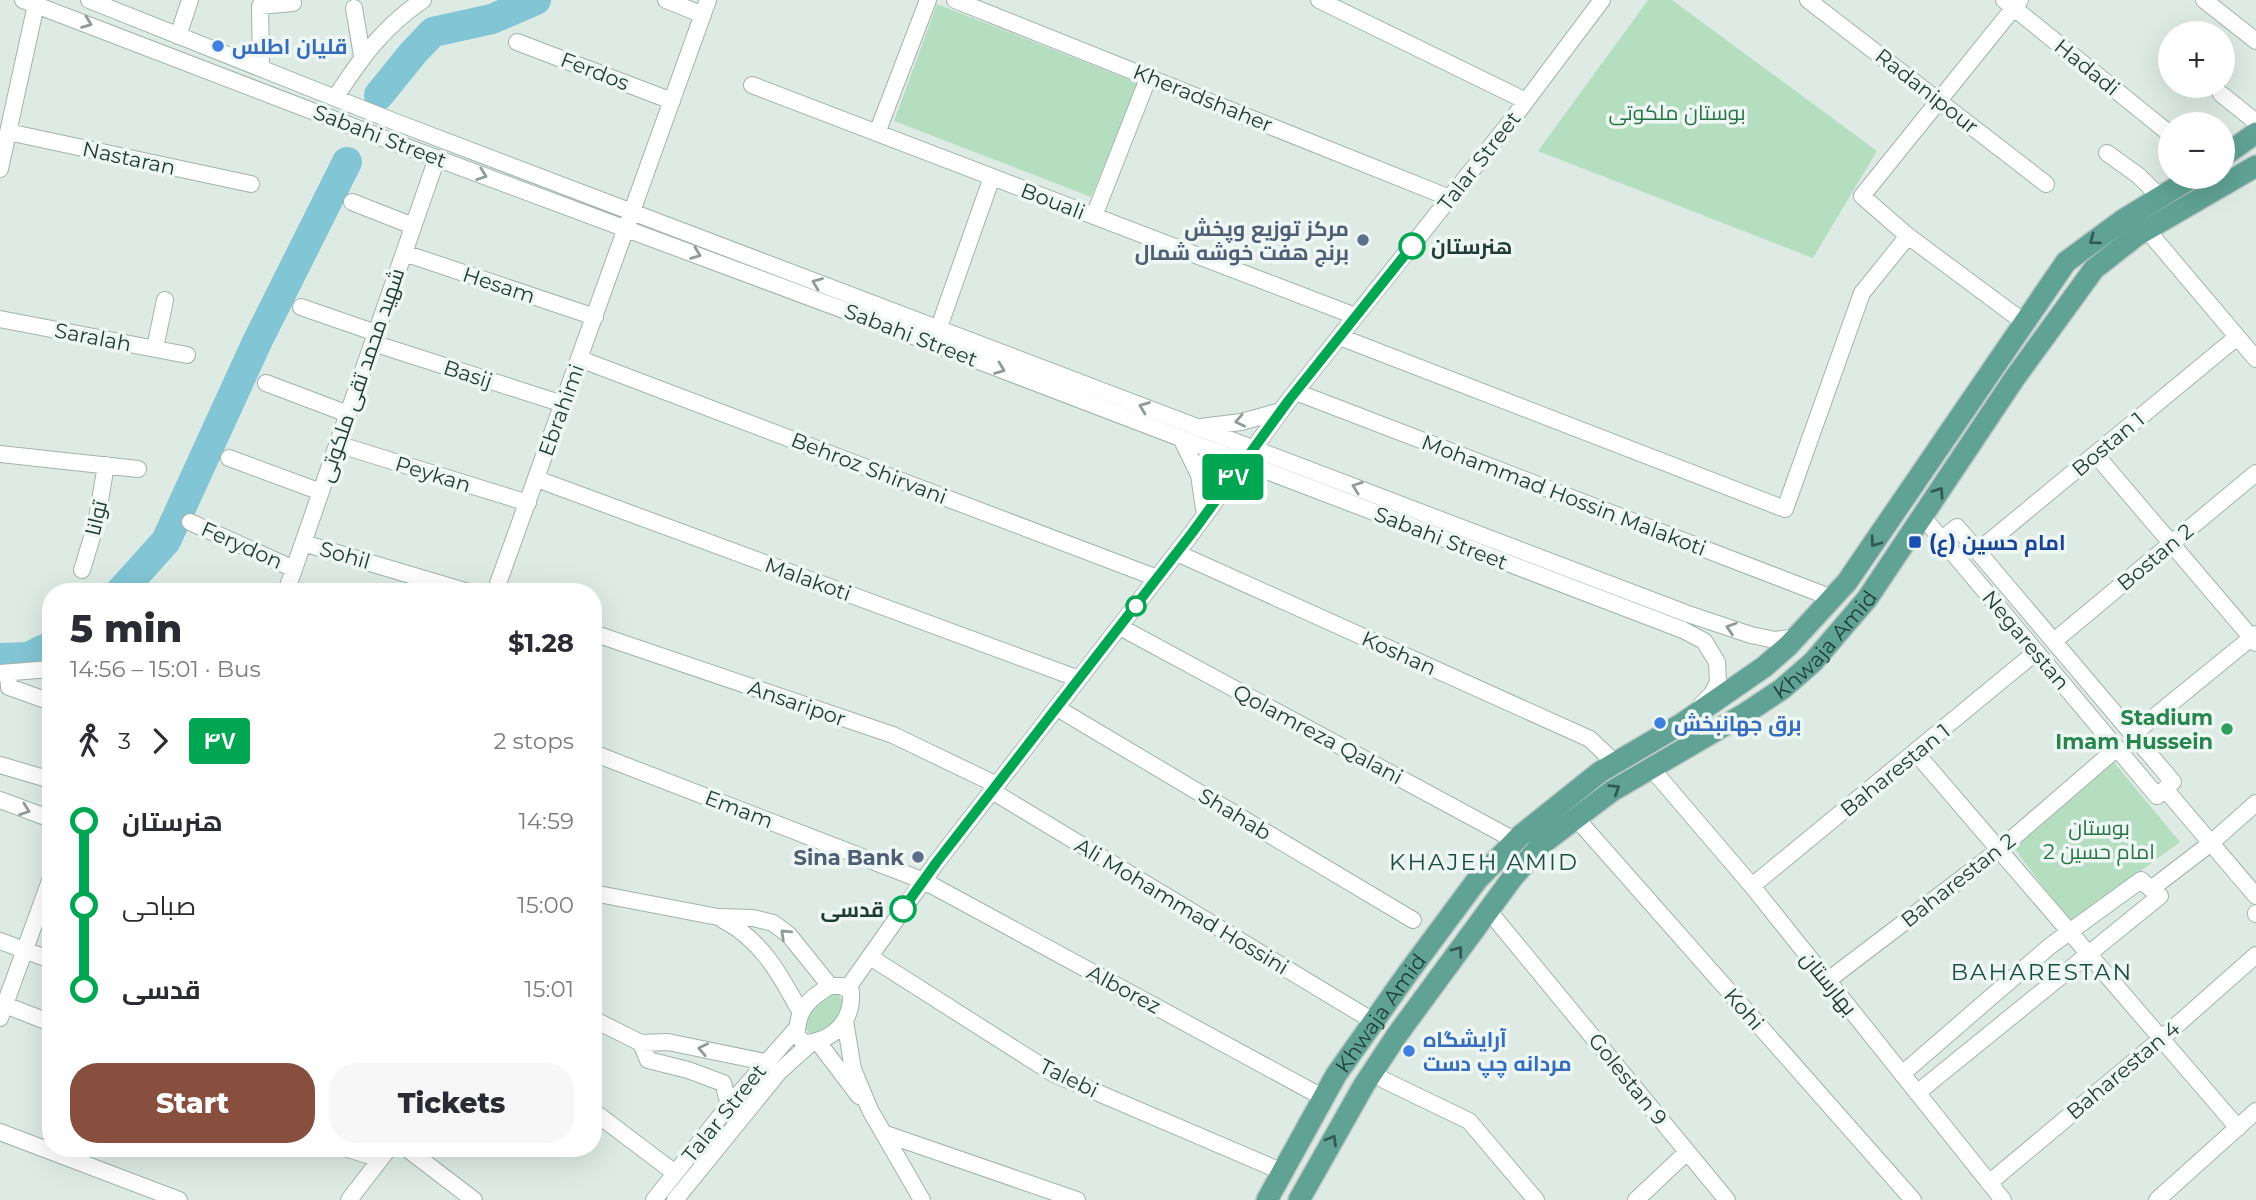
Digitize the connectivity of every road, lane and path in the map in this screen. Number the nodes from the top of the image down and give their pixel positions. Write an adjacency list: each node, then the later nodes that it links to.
1 (89, 0): 16 (street, Sabahi Street)
2 (190, 0): 16 (street)
3 (423, 0): 19 (street)
4 (666, 0): 14 (street)
5 (928, 0): 32 (street)
6 (955, 0): 21 (street, Kheradshaher)
7 (1319, 0): 27 (street)
8 (1808, 0): 25 (street, Radanipour)
9 (2204, 0): 17 (street)
10 (32, 2): 30 (street); 35 (street, Sabahi Street, one-way to 35)
11 (1596, 2): 27 (street, Talar Street)
12 (2013, 2): 25 (street); 29 (street, Hadadi)
13 (293, 3): 20 (street)
14 (706, 7): 26 (street, Ebrahimi)
15 (354, 8): 19 (street)
16 (178, 36): 20 (street, Sabahi Street)
17 (2256, 41)
18 (517, 42): 26 (street, Ferdos)
19 (362, 56): 23 (street)
20 (261, 68): 23 (street, Sabahi Street)
21 (1149, 76): 43 (street, Kheradshaher); 47 (street)
22 (752, 85): 32 (street, Bouali)
23 (335, 97): 45 (street, Sabahi Street)
24 (2226, 98): 28 (street)
25 (1939, 100): 40 (street, Radanipour); 51 (street)
26 (672, 101): 45 (street, Ebrahimi)
27 (1526, 101): 43 (street, Talar Street)
28 (2256, 122)
29 (2158, 124)
30 (8, 132): 37 (street); 39 (street, Nastaran)
31 (2256, 133): 33 (main road)
32 (877, 134): 38 (street, Bouali)
33 (2235, 148)
34 (2107, 153): 42 (street)
35 (437, 158): 48 (street, شهید محمد تقی ملکوتی); 49 (street, Sabahi Street, one-way to 49)
36 (2256, 166): 50 (main road, Khwaja Amid)
37 (0, 169)
38 (992, 177): 47 (street, Bouali); 59 (street)
39 (251, 184)
40 (2046, 184)
41 (2172, 189): 42 (main road, Khwaja Amid)
42 (2159, 196): 46 (main road, Khwaja Amid)
43 (1450, 198): 55 (street, Talar Street)
44 (352, 202): 48 (street)
45 (632, 212): 49 (street, Ebrahimi); 59 (street, Sabahi Street, one-way to 45)
46 (2132, 214): 50 (main road); 58 (main road, Khwaja Amid, one-way to 58)
47 (1094, 216): 55 (street, Bouali)
48 (413, 226): 52 (street, شهید محمد تقی ملکوتی)
49 (626, 228): 56 (street, Ebrahimi); 73 (street, Sabahi Street, one-way to 73)
50 (2147, 230): 61 (street); 87 (main road, Khwaja Amid, one-way to 50)
51 (1908, 236): 58 (street); 60 (street)
52 (404, 253): 56 (street, Hesam); 62 (street, شهید محمد تقی ملکوتی)
53 (165, 300): 63 (street)
54 (301, 307): 62 (street, Basij)
55 (1355, 316): 60 (street, Talar Street)
56 (595, 317): 65 (street, Ebrahimi)
57 (0, 319): 63 (street, Saralah)
58 (2025, 323): 101 (main road, Khwaja Amid, one-way to 101)
59 (938, 330): 72 (street, Sabahi Street, one-way to 59)
60 (1340, 337): 68 (street, Talar Street)
61 (2237, 337): 66 (street); 77 (street, Bostan 1)
62 (374, 338): 69 (street, Basij); 71 (street, شهید محمد تقی ملکوتی)
63 (155, 348): 64 (street, Saralah)
64 (187, 355)
65 (580, 359): 69 (street, Ebrahimi); 96 (street, Behroz Shirvani)
66 (2256, 359)
67 (266, 383): 71 (street)
68 (1296, 392): 70 (street, Talar Street); 101 (street, Mohammad Hossin Malakoti)
69 (563, 404): 83 (street, Ebrahimi)
70 (1281, 411): 72 (street, one-way to 72); 75 (street, Talar Street)
71 (348, 414): 74 (street, شهید محمد تقی ملکوتی)
72 (1199, 428): 75 (street, Sabahi Street)
73 (1181, 439): 79 (street, Sabahi Street); 86 (street)
74 (337, 444): 84 (street, شهید محمد تقی ملکوتی); 85 (street, Peykan)
75 (1254, 449): 79 (street, Talar Street); 100 (street, Sabahi Street, one-way to 75)
76 (0, 454): 80 (street)
77 (2096, 454): 91 (street); 92 (street, Bostan 1)
78 (229, 458): 84 (street)
79 (1244, 462): 86 (street, Talar Street); 102 (street, Sabahi Street)
80 (106, 466): 81 (street); 95 (street, توانا)
81 (138, 469)
82 (2256, 473): 91 (street, Bostan 2)
83 (537, 479): 85 (street, Ebrahimi); 111 (street, Malakoti)
84 (320, 492): 90 (street, شهید محمد تقی ملکوتی)
85 (528, 503): 99 (street, Ebrahimi)
86 (1205, 515): 93 (street, Talar Street)
87 (1922, 516): 89 (street, Negarestan); 121 (main road, Khwaja Amid)
88 (190, 522): 94 (street, Ferydon)
89 (1942, 540): 92 (street); 108 (street, Negarestan)
90 (303, 543): 94 (street, شهید محمد تقی ملکوتی); 98 (street, Sohil)
91 (2172, 544): 106 (street); 107 (street, Bostan 2)
92 (1978, 551): 107 (street)
93 (1177, 552): 96 (street, Talar Street); 119 (street, Koshan)
94 (294, 569): 97 (street, شهید محمد تقی ملکوتی)
95 (82, 570)
96 (1157, 578): 103 (street, Talar Street)
97 (289, 583)
98 (438, 583)
99 (498, 583)
100 (1635, 594): 102 (street); 105 (street, Sabahi Street, one-way to 100)
101 (1832, 598): 105 (main road, Khwaja Amid)
102 (1629, 610): 114 (street, Sabahi Street)
103 (1120, 626): 111 (street, Talar Street); 129 (street, Qolamreza Qalani)
104 (602, 636): 123 (street, Ansaripor)
105 (1797, 637): 114 (main road, Khwaja Amid)
106 (2255, 638): 115 (street)
107 (2054, 641): 115 (street)
108 (2036, 652): 116 (street, Negarestan); 117 (street, Baharestan 1)
109 (42, 670): 110 (street)
110 (4, 673): 112 (street)
111 (1079, 679): 113 (street, Talar Street)
112 (42, 699)
113 (1057, 708): 123 (street, Talar Street); 141 (street, Shahab)
114 (1683, 723): 119 (main road, Khwaja Amid)
115 (2133, 734): 124 (street)
116 (2117, 748): 124 (street, Negarestan); 131 (street, Baharestan 2)
117 (1916, 753): 131 (street); 134 (street, Baharestan 1)
118 (602, 756): 133 (street, Emam)
119 (1615, 763): 129 (main road, Khwaja Amid)
120 (0, 765): 122 (street)
121 (1652, 769): 128 (main road, Khwaja Amid, one-way to 121); 134 (street, بهارستان)
122 (42, 774)
123 (994, 788): 133 (street, Talar Street); 156 (street, Ali Mohammad Hossini)
124 (2161, 792): 130 (street, Negarestan)
125 (0, 800): 127 (street, one-way to 127)
126 (2256, 803): 130 (street)
127 (42, 816)
128 (1576, 818): 139 (main road, Khwaja Amid); 193 (street, Kohi)
129 (1516, 841): 132 (main road, Khwaja Amid)
130 (2210, 843): 135 (street); 137 (street, Negarestan)
131 (1999, 850): 142 (street); 149 (street, Baharestan 2)
132 (1478, 880): 139 (main road); 156 (main road, Khwaja Amid)
133 (923, 881): 148 (street, Talar Street); 165 (street, Alborez)
134 (1752, 886): 149 (street, بهارستان)
135 (2151, 888): 142 (street); 145 (street)
136 (602, 895): 140 (street)
137 (2256, 896)
138 (42, 903): 144 (street)
139 (1493, 904): 174 (street, Golestan 9); 189 (main road, Khwaja Amid, one-way to 139)
140 (718, 917): 150 (street, one-way to 140); 153 (street)
141 (1413, 920)
142 (2069, 932): 145 (street); 162 (street)
143 (0, 941): 144 (street)
144 (25, 950): 147 (street); 152 (street)
145 (2089, 955): 158 (street); 164 (street)
146 (2256, 955): 158 (street, Baharestan 4)
147 (42, 957)
148 (870, 957): 151 (street, Talar Street); 178 (street, Talebi)
149 (1827, 981): 162 (street, بهارستان)
150 (830, 986): 151 (street); 153 (street)
151 (847, 989): 155 (street)
152 (2, 1011): 154 (street)
153 (799, 1020): 159 (street); 161 (street, Talar Street)
154 (42, 1021)
155 (845, 1021): 159 (street); 167 (street)
156 (1373, 1021): 165 (main road, Khwaja Amid)
157 (602, 1024): 160 (street)
158 (2161, 1039): 170 (street); 180 (street, Baharestan 4)
159 (815, 1042): 167 (street); 185 (street, Talar Street)
160 (641, 1043): 161 (street, one-way to 160); 166 (street)
161 (765, 1062): 166 (street, Talar Street)
162 (1902, 1074): 164 (street, بهارستان)
163 (1384, 1080): 190 (street)
164 (1917, 1093): 180 (street, بهارستان)
165 (1324, 1098): 178 (main road, Khwaja Amid)
166 (729, 1105): 179 (street, Talar Street)
167 (870, 1110): 172 (street)
168 (2256, 1111): 170 (street)
169 (602, 1118): 179 (street)
170 (2238, 1128): 195 (street)
171 (0, 1132): 173 (street)
172 (883, 1133): 186 (street); 187 (street)
173 (42, 1148)
174 (1687, 1152): 191 (street); 192 (street, Golestan 9)
175 (66, 1157): 181 (street)
176 (382, 1157): 182 (street)
177 (419, 1157): 183 (street)
178 (1283, 1172): 188 (main road, Khwaja Amid)
179 (675, 1173): 184 (street, Talar Street)
180 (1989, 1183): 194 (street, بهارستان)
181 (179, 1200)
182 (349, 1200)
183 (474, 1200)
184 (653, 1200)
185 (675, 1200)
186 (922, 1200)
187 (1077, 1200)
188 (1267, 1200)
189 (1300, 1200)
190 (1536, 1200)
191 (1636, 1200)
192 (1727, 1200)
193 (1913, 1200)
194 (2003, 1200)
195 (2157, 1200)

